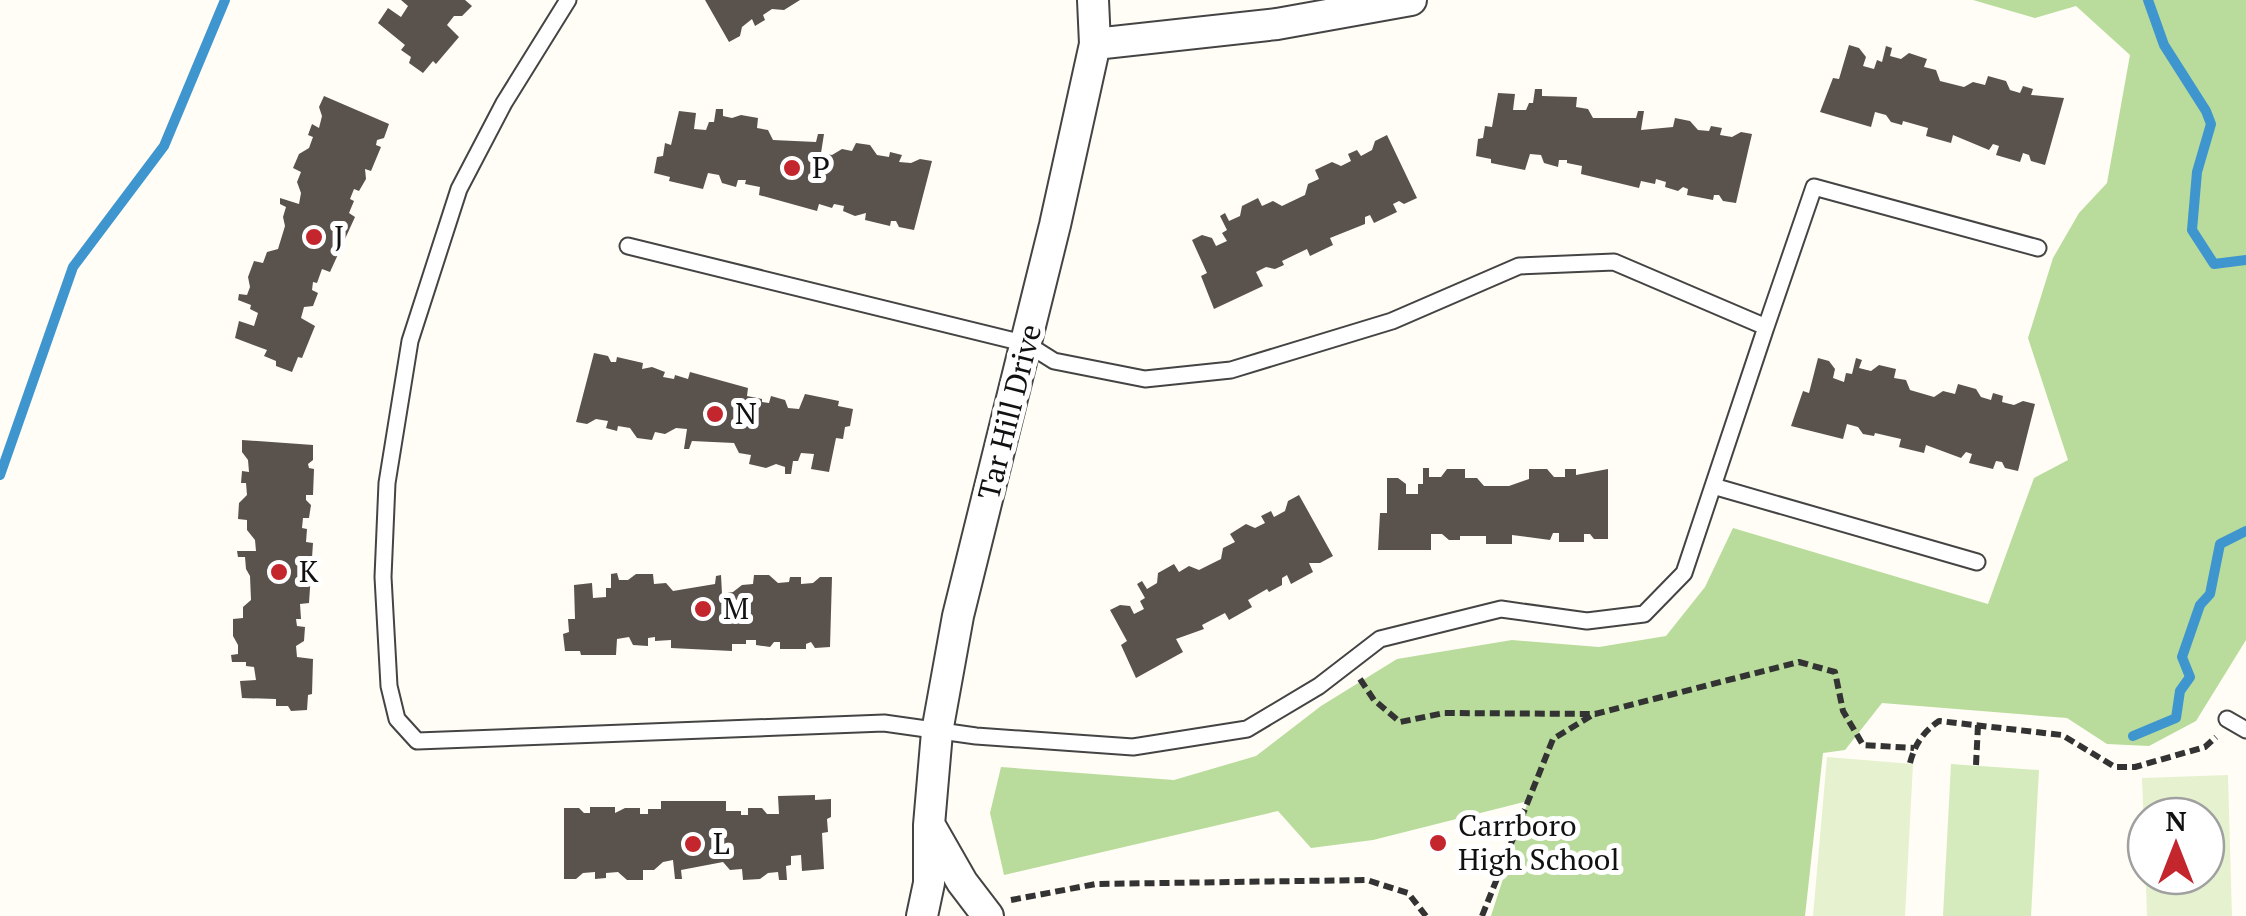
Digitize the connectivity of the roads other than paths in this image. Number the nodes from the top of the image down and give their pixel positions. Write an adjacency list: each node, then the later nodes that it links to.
1 (568, 0): 13 (lane)
2 (1093, 0): 4 (street, Tar Hill Drive)
3 (1412, 0): 4 (street)
4 (1095, 44): 8 (street, Tar Hill Drive)
5 (628, 246): 8 (lane)
6 (2038, 248): 7 (lane)
7 (1766, 327): 8 (lane); 9 (lane)
8 (1027, 344): 13 (street, Tar Hill Drive)
9 (1713, 486): 10 (lane); 13 (lane)
10 (1977, 562)
11 (2227, 719): 12 (lane)
12 (2246, 730)
13 (938, 732): 14 (street, Tar Hill Drive)
14 (929, 825): 15 (street); 16 (street, Tar Hill Drive)
15 (994, 909)
16 (922, 916)

